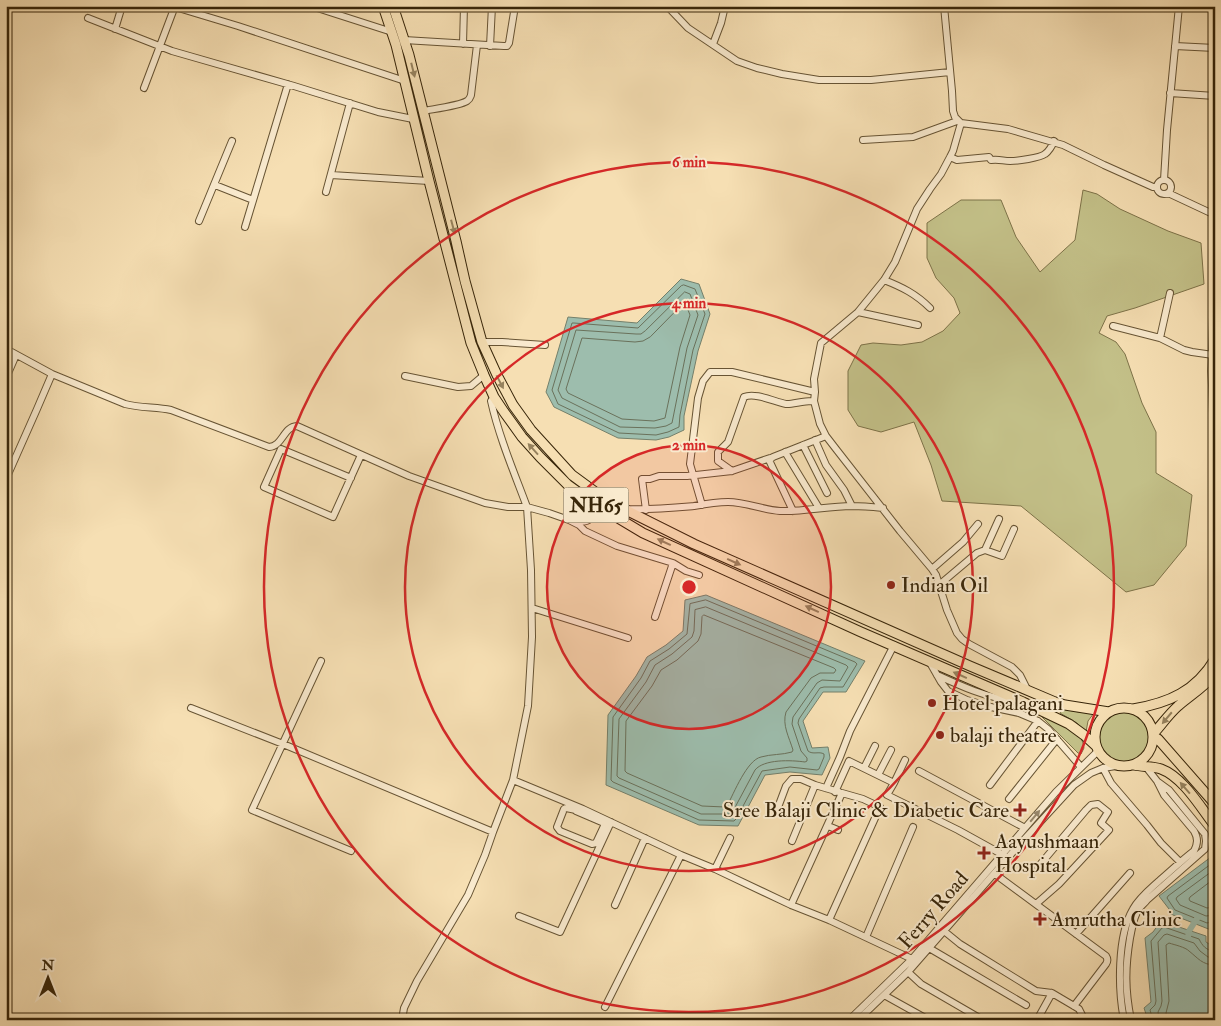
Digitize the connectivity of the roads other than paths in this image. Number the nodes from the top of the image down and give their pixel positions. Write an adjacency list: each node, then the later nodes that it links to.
1 (122, 6): 14 (street)
2 (175, 6): 20 (street); 25 (street)
3 (311, 6): 15 (street)
4 (383, 6): 15 (highway, NH65)
5 (393, 6): 16 (highway, NH65)
6 (492, 6): 21 (street)
7 (516, 6): 21 (street)
8 (667, 6): 18 (street)
9 (725, 6): 18 (street)
10 (944, 6): 24 (street)
11 (1178, 6): 22 (street)
12 (464, 7): 17 (street)
13 (88, 18): 14 (street)
14 (115, 29): 20 (street)
15 (392, 32): 25 (highway, NH65)
16 (404, 40): 17 (street); 31 (highway, NH65, one-way to 31)
17 (463, 44): 19 (street)
18 (713, 44): 24 (street)
19 (477, 45): 21 (street); 31 (street)
20 (160, 46): 26 (street); 27 (street)
21 (490, 46)
22 (1175, 46): 23 (street); 28 (street)
23 (1215, 48)
24 (950, 72): 33 (street)
25 (405, 81): 32 (highway, NH65)
26 (288, 84): 30 (street); 45 (street)
27 (144, 88)
28 (1170, 93): 29 (street); 39 (street)
29 (1215, 96)
30 (350, 103): 32 (street); 38 (street)
31 (423, 111): 57 (highway, NH65, one-way to 57)
32 (413, 119): 40 (highway, NH65)
33 (959, 122): 34 (street); 36 (street); 37 (street)
34 (863, 140)
35 (232, 141): 41 (street)
36 (1054, 141): 37 (street); 42 (street)
37 (950, 158): 49 (street)
38 (331, 175): 40 (street); 43 (street)
39 (1164, 180): 42 (street); 44 (street)
40 (429, 181): 63 (highway, NH65)
41 (214, 185): 45 (street); 47 (street)
42 (1157, 187): 44 (street)
43 (326, 192)
44 (1168, 193): 46 (street)
45 (253, 200): 48 (street)
46 (1215, 215)
47 (199, 221)
48 (245, 227)
49 (884, 280): 52 (street); 53 (street)
50 (1170, 293): 56 (street)
51 (1215, 305): 61 (highway)
52 (930, 308)
53 (858, 312): 54 (street); 66 (street)
54 (918, 325)
55 (1113, 326): 56 (street)
56 (1160, 338): 61 (street)
57 (482, 342): 58 (street); 85 (highway, NH65, one-way to 85)
58 (545, 345)
59 (6, 349): 60 (street)
60 (16, 355): 62 (street); 65 (street)
61 (1213, 355): 69 (highway)
62 (52, 374): 74 (street); 79 (street)
63 (484, 375): 64 (street); 67 (highway, NH65)
64 (405, 376)
65 (6, 378)
66 (815, 392): 68 (street); 77 (street)
67 (494, 396): 81 (highway, NH65, one-way to 67); 84 (street)
68 (814, 400): 70 (street); 76 (street)
69 (1215, 427)
70 (826, 436): 71 (street); 87 (street)
71 (814, 440): 72 (street); 83 (street)
72 (803, 445): 73 (street); 80 (street)
73 (785, 452): 75 (street); 86 (street)
74 (361, 455): 78 (street); 84 (street)
75 (770, 458): 76 (street); 89 (street)
76 (732, 471): 77 (street)
77 (694, 475): 82 (street); 88 (street)
78 (351, 478): 78 (street)
79 (6, 479)
80 (827, 493)
81 (593, 503): 91 (street); 102 (highway, NH65, one-way to 81)
82 (702, 505): 88 (street); 89 (street)
83 (852, 506): 86 (street); 87 (street)
84 (527, 507): 91 (street); 99 (street)
85 (622, 508): 88 (street); 107 (highway, NH65, one-way to 107)
86 (819, 508): 89 (street)
87 (883, 508): 96 (street)
88 (646, 510)
89 (792, 511)
90 (999, 519): 94 (street)
91 (569, 520): 95 (street)
92 (978, 524): 96 (street)
93 (1014, 528): 94 (street)
94 (985, 550): 98 (street)
95 (673, 563): 97 (street); 100 (street)
96 (932, 569): 98 (street)
97 (699, 575)
98 (939, 585): 107 (street)
99 (532, 608): 101 (street); 128 (street)
100 (655, 617)
101 (628, 638)
102 (894, 645): 104 (highway, NH65); 133 (street)
103 (321, 661): 115 (street)
104 (928, 661): 106 (street); 108 (highway, NH65, one-way to 104)
105 (1214, 665): 110 (highway); 113 (highway, one-way to 113)
106 (936, 674): 108 (street); 112 (street)
107 (1028, 691): 111 (highway, NH65)
108 (1023, 702): 117 (highway, NH65)
109 (191, 708): 115 (street)
110 (1133, 709): 111 (highway, NH65); 113 (highway)
111 (1109, 712): 117 (highway)
112 (1038, 721): 114 (street); 132 (street)
113 (1154, 735): 120 (highway); 138 (highway)
114 (1057, 740): 122 (street); 137 (street)
115 (283, 744): 148 (street); 152 (street)
116 (875, 746): 124 (street)
117 (1097, 748): 121 (highway, NH65); 122 (street, Ferry Road)
118 (891, 750): 127 (street)
119 (905, 760): 130 (street)
120 (1134, 765): 121 (highway); 123 (highway)
121 (1116, 766): 125 (street, Ferry Road)
122 (1081, 767): 135 (street, Ferry Road)
123 (1146, 767): 129 (street); 144 (highway, one-way to 123)
124 (864, 768): 127 (street); 134 (street)
125 (1103, 768): 136 (street, Ferry Road); 155 (street)
126 (919, 771): 146 (street)
127 (878, 775): 130 (street)
128 (513, 780): 139 (street); 148 (street)
129 (1157, 781): 155 (street); 184 (street)
130 (894, 783): 154 (street)
131 (815, 785): 133 (street); 140 (street); 151 (street)
132 (990, 785)
133 (826, 788): 134 (street)
134 (839, 792): 143 (street); 164 (street)
135 (1056, 792): 136 (street); 146 (street, Ferry Road, one-way to 135)
136 (1062, 797): 154 (street, Ferry Road)
137 (1009, 799)
138 (1215, 803)
139 (576, 809): 142 (street); 142 (street)
140 (777, 810)
141 (611, 822): 142 (street); 142 (street); 149 (street)
142 (604, 826): 163 (street)
143 (828, 826): 147 (street); 162 (street)
144 (1215, 826)
145 (913, 828): 167 (street)
146 (1025, 828): 154 (street, Ferry Road)
147 (838, 830)
148 (493, 832): 176 (street)
149 (645, 838): 153 (street); 161 (street)
150 (730, 838): 157 (street)
151 (792, 841)
152 (351, 851)
153 (682, 855): 157 (street); 175 (street)
154 (1005, 856): 159 (street, Ferry Road); 165 (street, Ferry Road)
155 (1180, 862): 183 (street)
156 (1038, 867): 160 (street)
157 (716, 869): 162 (street)
158 (1130, 873): 166 (street)
159 (995, 874): 160 (street); 165 (street, Ferry Road)
160 (1036, 904): 166 (street)
161 (614, 905)
162 (792, 905): 164 (street)
163 (519, 916)
164 (829, 920): 167 (street)
165 (944, 927): 168 (street, Ferry Road); 169 (street, Ferry Road); 171 (street)
166 (1076, 934): 174 (street)
167 (866, 938): 169 (street)
168 (929, 948): 169 (street, Ferry Road); 173 (street)
169 (914, 961): 170 (street, Ferry Road); 177 (street, Ferry Road)
170 (908, 972): 172 (street, Ferry Road); 180 (street)
171 (1052, 994): 174 (street); 181 (street)
172 (884, 995): 178 (street, Ferry Road); 179 (street)
173 (1026, 1005)
174 (1074, 1006): 182 (street)
175 (606, 1007)
176 (402, 1020)
177 (849, 1020)
178 (858, 1020)
179 (929, 1020)
180 (982, 1020)
181 (1036, 1020)
182 (1080, 1020)
183 (1124, 1020)
184 (1131, 1020)

